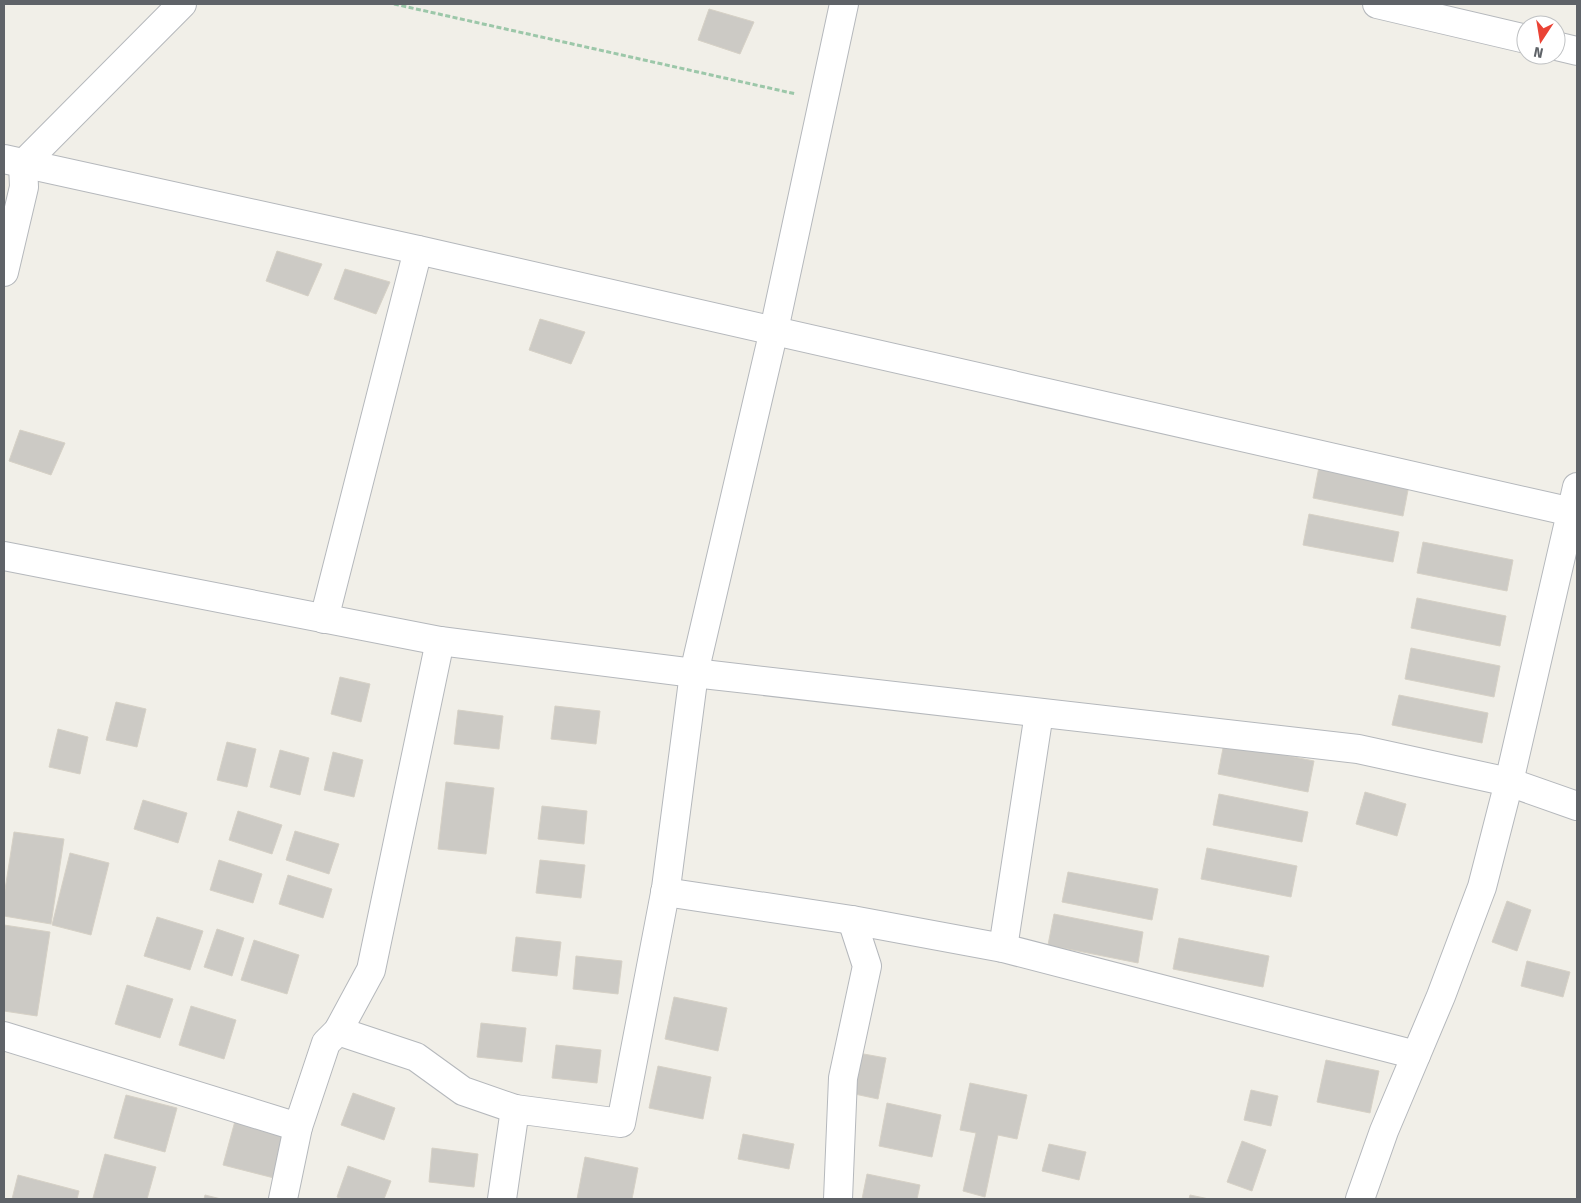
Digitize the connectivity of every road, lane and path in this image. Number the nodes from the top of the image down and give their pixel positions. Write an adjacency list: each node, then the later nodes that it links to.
1 (182, 4): 8 (street)
2 (394, 4): 7 (path)
3 (844, 4): 7 (street)
4 (1377, 4): 5 (street)
5 (1422, 9): 6 (street)
6 (1516, 36)
7 (823, 100): 11 (street)
8 (13, 161): 9 (street); 10 (street)
9 (418, 250): 11 (street); 14 (street)
10 (4, 272)
11 (774, 330): 12 (street); 16 (street)
12 (1574, 499): 18 (street)
13 (4, 556): 14 (street)
14 (324, 619): 15 (street)
15 (440, 641): 16 (street); 23 (street)
16 (694, 673): 17 (street); 20 (street)
17 (1039, 712): 18 (street); 22 (street)
18 (1509, 782): 19 (street); 25 (street)
19 (1577, 806)
20 (665, 892): 21 (street); 26 (street)
21 (852, 920): 22 (street); 30 (street)
22 (1003, 948): 25 (street)
23 (338, 1031): 26 (street); 27 (street)
24 (4, 1036): 27 (street)
25 (1416, 1054): 31 (street)
26 (515, 1109): 29 (street)
27 (298, 1127): 28 (street)
28 (282, 1199)
29 (502, 1199)
30 (838, 1199)
31 (1360, 1199)

